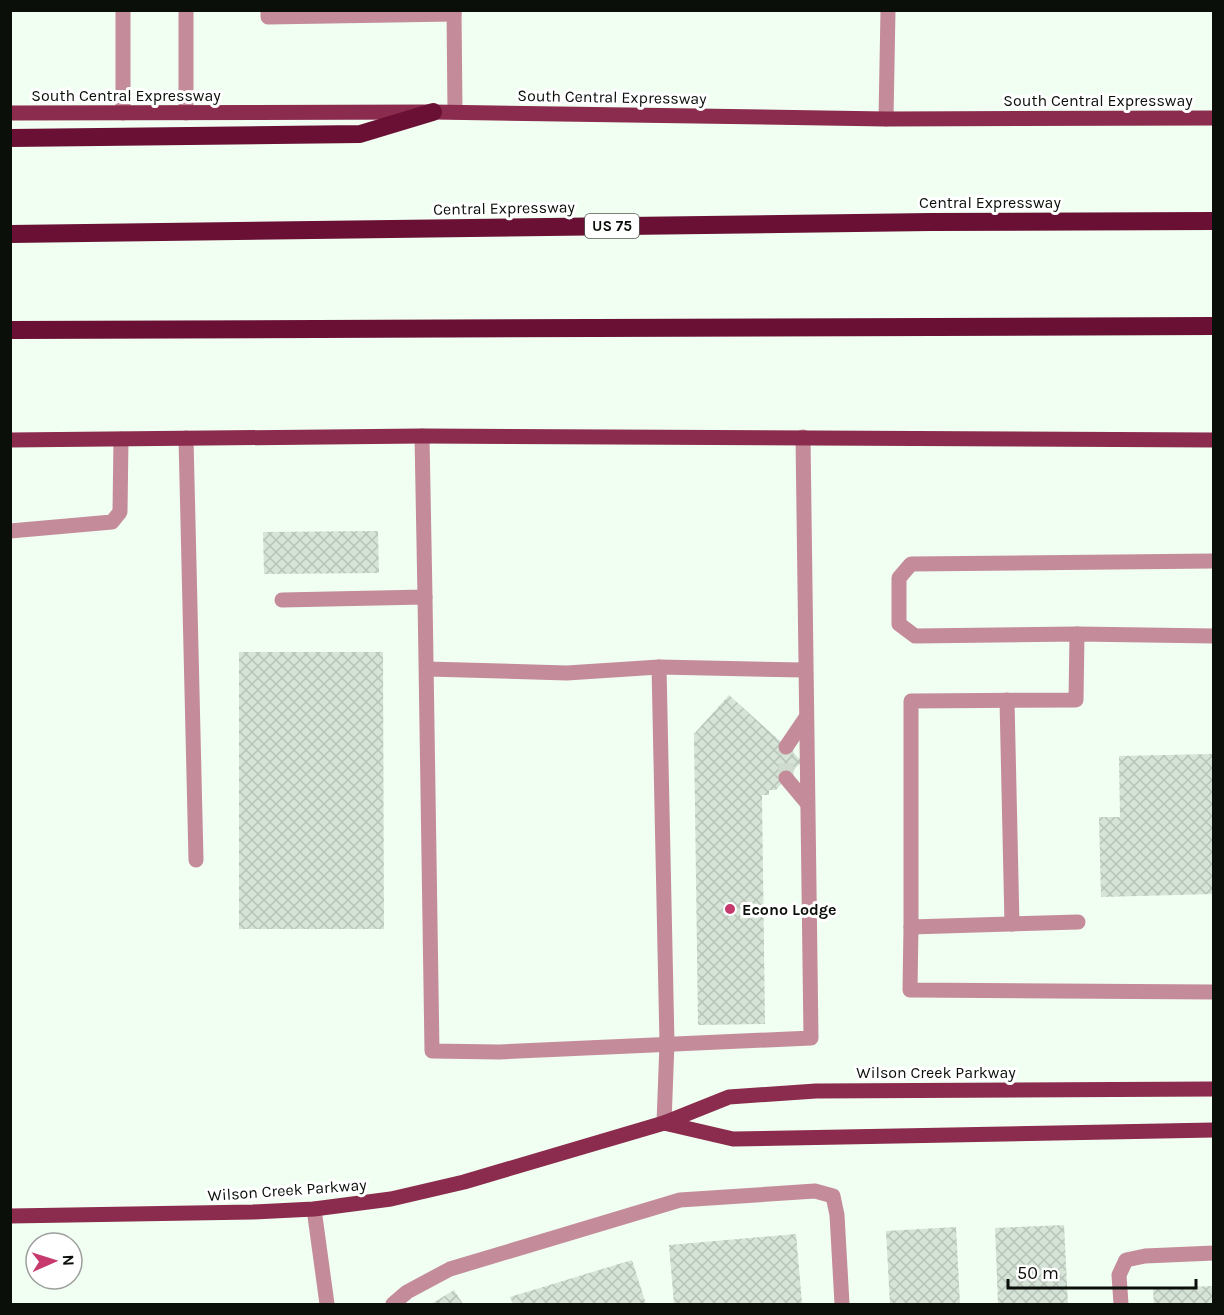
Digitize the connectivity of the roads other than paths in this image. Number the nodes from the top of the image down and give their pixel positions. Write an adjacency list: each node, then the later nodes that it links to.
1 (123, 10): 9 (street)
2 (186, 10): 10 (street)
3 (268, 10): 5 (street)
4 (888, 10): 12 (street)
5 (454, 12): 7 (street)
6 (433, 112): 7 (main road, South Central Expressway); 10 (main road, South Central Expressway); 13 (highway)
7 (455, 112): 12 (main road, South Central Expressway)
8 (10, 113): 9 (main road, South Central Expressway)
9 (123, 113): 10 (main road, South Central Expressway)
10 (186, 113)
11 (1214, 118): 12 (main road, South Central Expressway)
12 (886, 119)
13 (10, 138)
14 (1214, 220): 15 (highway, Central Expressway / US 75)
15 (10, 234)
16 (1214, 326): 17 (highway)
17 (10, 330)
18 (422, 436): 19 (main road); 20 (main road); 26 (street)
19 (803, 437): 23 (main road); 32 (street)
20 (186, 438): 21 (main road); 38 (street)
21 (121, 439): 22 (main road); 24 (street)
22 (10, 440)
23 (1214, 440)
24 (10, 531)
25 (1214, 561): 28 (street)
26 (425, 597): 27 (street); 31 (street)
27 (282, 600)
28 (1077, 634): 29 (street); 33 (street)
29 (1214, 636)
30 (659, 667): 31 (street); 32 (street); 43 (street)
31 (427, 669): 43 (street)
32 (804, 670): 34 (street)
33 (1007, 700): 40 (street); 41 (street)
34 (805, 719): 35 (street); 37 (street)
35 (786, 747)
36 (786, 778): 37 (street)
37 (807, 803): 43 (street)
38 (196, 860)
39 (1078, 922): 40 (street)
40 (1012, 924): 41 (street)
41 (911, 927): 42 (street)
42 (1214, 992)
43 (667, 1043): 45 (street)
44 (1214, 1089): 45 (main road, Wilson Creek Parkway)
45 (664, 1123): 46 (main road, Wilson Creek Parkway); 47 (main road, Wilson Creek Parkway)
46 (1214, 1130)
47 (314, 1209): 48 (main road, Wilson Creek Parkway); 50 (street)
48 (10, 1216)
49 (1214, 1253): 53 (street)
50 (327, 1305)
51 (393, 1305): 52 (street)
52 (842, 1305)
53 (1121, 1305)

